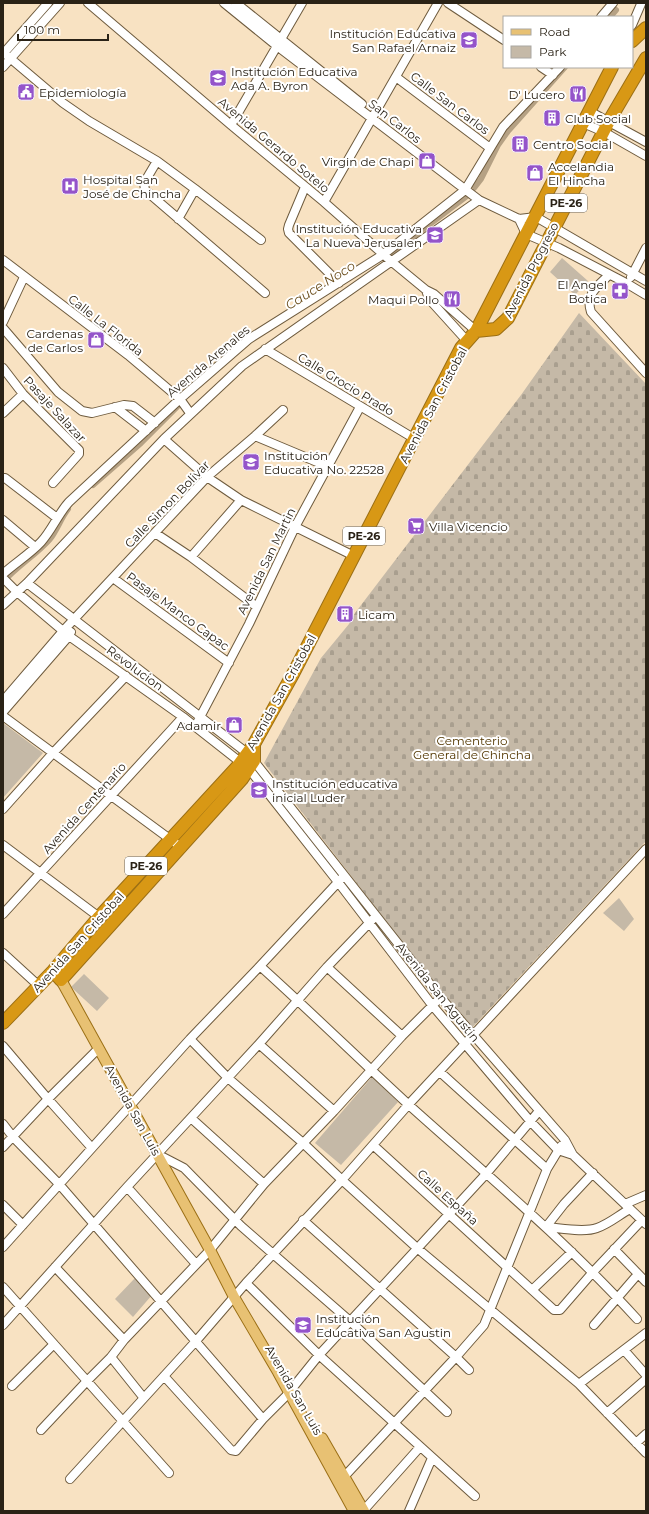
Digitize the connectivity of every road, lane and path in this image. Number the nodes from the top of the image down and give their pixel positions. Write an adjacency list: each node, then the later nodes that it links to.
1 (48, 3): 17 (street)
2 (60, 3): 17 (street)
3 (88, 3): 28 (street, Avenida Gerardo Sotelo)
4 (224, 3): 16 (street, San Carlos)
5 (236, 3): 16 (street, San Carlos)
6 (302, 3): 16 (street)
7 (438, 3): 24 (street)
8 (448, 3): 14 (street)
9 (613, 3): 11 (street)
10 (642, 5): 12 (street)
11 (602, 16)
12 (633, 23)
13 (646, 28): 15 (highway)
14 (503, 39)
15 (633, 40)
16 (279, 42): 26 (street, San Carlos); 28 (street)
17 (6, 55): 19 (street); 33 (street)
18 (646, 58): 29 (highway, Avenida Progreso / PE-26)
19 (3, 67)
20 (542, 68): 23 (street)
21 (559, 68): 23 (street, Avenida Arenales)
22 (611, 68): 25 (highway, Avenida Progreso / PE-26)
23 (553, 75): 31 (street, Avenida Arenales)
24 (396, 77): 26 (street); 31 (street, Calle San Carlos)
25 (589, 111): 27 (highway, Avenida Progreso / PE-26); 29 (street)
26 (373, 115): 36 (street, San Carlos); 38 (street)
27 (583, 123): 29 (street); 39 (highway, Avenida Progreso / PE-26)
28 (231, 125): 34 (street, Avenida Gerardo Sotelo)
29 (606, 126): 30 (street); 32 (street); 42 (highway, Avenida Progreso / PE-26)
30 (646, 142)
31 (490, 148): 36 (street, Avenida Arenales)
32 (646, 156)
33 (156, 162): 35 (street); 40 (street)
34 (305, 187): 38 (street, Avenida Gerardo Sotelo); 54 (street)
35 (195, 189): 40 (street); 44 (street)
36 (465, 190): 37 (street, San Carlos); 47 (street, Avenida Arenales)
37 (479, 200): 41 (street, San Carlos); 49 (street)
38 (324, 202): 47 (street, Avenida Gerardo Sotelo)
39 (536, 217): 41 (street); 42 (street); 43 (highway, Avenida Progreso / PE-26)
40 (178, 219): 57 (street)
41 (519, 219): 43 (street)
42 (554, 227): 45 (highway, Avenida Progreso / PE-26); 50 (street)
43 (526, 234): 45 (street); 61 (highway, Avenida Progreso / PE-26)
44 (261, 240)
45 (547, 242): 51 (street); 61 (highway, Avenida Progreso / PE-26)
46 (646, 248): 50 (street)
47 (384, 254): 49 (street, Avenida Gerardo Sotelo); 54 (street, Avenida Arenales)
48 (3, 260): 52 (street, Calle La Florida)
49 (392, 262): 56 (street, Avenida Gerardo Sotelo); 63 (street)
50 (633, 274): 53 (street); 55 (street)
51 (609, 275): 55 (street); 65 (street)
52 (24, 277): 59 (street); 67 (street, Calle La Florida)
53 (646, 281)
54 (339, 283): 67 (street, Avenida Arenales)
55 (626, 283): 58 (street)
56 (426, 290): 61 (street, Avenida Gerardo Sotelo); 62 (street, Avenida Gerardo Sotelo)
57 (265, 293)
58 (646, 295)
59 (4, 317)
60 (3, 328): 68 (street)
61 (476, 331): 62 (highway, Avenida San Cristobal / PE-26)
62 (467, 340): 77 (highway, Avenida San Cristobal / PE-26)
63 (265, 349): 69 (street, Calle Grocio Prado); 72 (street)
64 (3, 368): 66 (street, Pasaje Salazar)
65 (646, 373)
66 (23, 394): 71 (street); 81 (street, Pasaje Salazar)
67 (180, 400): 72 (street, Calle La Florida); 73 (street, Avenida Arenales)
68 (115, 407): 73 (street); 74 (street)
69 (360, 407): 77 (street, Calle Grocio Prado); 78 (street, Avenida San Martin)
70 (283, 410): 75 (street, Calle Simon Bolivar)
71 (3, 413)
72 (190, 414): 76 (street)
73 (155, 423): 74 (street, Avenida Arenales)
74 (146, 431): 83 (street, Avenida Arenales)
75 (255, 436): 78 (street); 79 (street, Calle Simon Bolivar)
76 (164, 439): 79 (street); 93 (street)
77 (415, 439): 88 (highway, Avenida San Cristobal / PE-26)
78 (329, 467): 85 (street, Avenida San Martin)
79 (207, 477): 82 (street); 86 (street, Calle Simon Bolivar)
80 (3, 478): 83 (street)
81 (53, 483)
82 (241, 500): 85 (street); 89 (street)
83 (57, 518): 87 (street, Avenida Arenales)
84 (3, 520): 87 (street)
85 (295, 527): 88 (street); 96 (street, Avenida San Martin)
86 (155, 533): 89 (street); 91 (street, Calle Simon Bolivar)
87 (35, 547): 90 (street, Avenida Arenales)
88 (354, 556): 108 (highway, Avenida San Cristobal / PE-26)
89 (191, 557): 96 (street)
90 (3, 574)
91 (113, 578): 97 (street, Calle Simon Bolivar); 99 (street, Pasaje Manco Capac)
92 (6, 581): 94 (street, Revolucion)
93 (27, 583): 94 (street); 97 (street, Revolucion)
94 (17, 592): 95 (street); 98 (street, Revolucion)
95 (3, 605)
96 (257, 607): 99 (street, Avenida San Martin)
97 (74, 620): 98 (street); 105 (street, Revolucion)
98 (66, 633): 100 (street, Revolucion); 101 (street); 102 (street)
99 (229, 663): 105 (street, Avenida San Martin)
100 (126, 676): 104 (street, Revolucion); 107 (street)
101 (3, 701)
102 (3, 712)
103 (3, 716): 107 (street)
104 (183, 717): 106 (street, Revolucion); 109 (street, Avenida Centenario)
105 (200, 717): 106 (street, Avenida San Martin); 108 (street, Revolucion)
106 (195, 727): 108 (street, Revolucion)
107 (53, 753): 109 (street); 110 (street)
108 (251, 761): 111 (highway, Avenida San Cristobal / PE-26); 113 (highway); 116 (street, Avenida San Agustin); 117 (street, Avenida San Agustin)
109 (111, 796): 111 (street); 115 (street, Avenida Centenario)
110 (3, 809)
111 (170, 839): 113 (street); 118 (highway, Avenida San Cristobal / PE-26)
112 (3, 845): 115 (street)
113 (182, 848): 119 (highway)
114 (646, 849): 133 (street)
115 (40, 873): 120 (street, Avenida Centenario); 122 (street)
116 (345, 875): 117 (street); 121 (street, Avenida San Agustin)
117 (338, 882): 123 (street, Avenida San Agustin); 125 (street)
118 (113, 901): 119 (highway); 122 (highway, Avenida San Cristobal / PE-26)
119 (125, 910): 127 (highway)
120 (3, 914)
121 (376, 915): 123 (street); 129 (street, Avenida San Agustin)
122 (99, 917): 127 (highway, Avenida San Cristobal / PE-26)
123 (369, 923): 126 (street); 131 (street, Avenida San Agustin)
124 (3, 953): 128 (street)
125 (260, 966): 130 (street); 135 (street)
126 (327, 967): 130 (street); 134 (street)
127 (57, 976): 128 (highway, Avenida San Cristobal / PE-26); 139 (main road, Avenida San Luis)
128 (39, 986): 132 (highway, Avenida San Cristobal / PE-26)
129 (441, 998): 131 (street); 133 (street, Avenida San Agustin)
130 (298, 1000): 136 (street); 140 (street)
131 (432, 1005): 134 (street); 137 (street, Avenida San Agustin)
132 (3, 1023)
133 (473, 1035): 137 (street); 147 (street, Avenida San Agustin)
134 (402, 1036): 140 (street)
135 (190, 1038): 142 (street); 145 (street)
136 (259, 1044): 142 (street); 146 (street)
137 (465, 1044): 141 (street); 149 (street, Avenida San Agustin)
138 (3, 1046): 143 (street)
139 (99, 1048): 143 (street); 145 (main road, Avenida San Luis)
140 (372, 1069): 144 (street); 146 (street)
141 (440, 1072): 144 (street); 153 (street)
142 (228, 1078): 148 (street); 154 (street)
143 (48, 1099): 151 (street); 157 (street)
144 (409, 1104): 155 (street); 163 (street)
145 (130, 1105): 157 (street); 159 (main road, Avenida San Luis)
146 (334, 1111): 154 (street)
147 (540, 1111): 149 (street); 152 (street, Avenida San Agustin)
148 (191, 1118): 159 (street); 166 (street)
149 (531, 1122): 153 (street); 158 (street, Avenida San Agustin)
150 (3, 1124): 151 (street)
151 (13, 1137): 156 (street); 165 (street)
152 (565, 1140): 158 (street); 160 (street, Avenida San Agustin)
153 (515, 1141): 161 (street); 163 (street)
154 (303, 1143): 164 (street); 166 (street)
155 (373, 1145): 164 (street); 172 (street, Calle España)
156 (3, 1147)
157 (91, 1147): 165 (street)
158 (558, 1150): 160 (street); 161 (street)
159 (157, 1154): 167 (street); 173 (street); 182 (main road, Avenida San Luis)
160 (573, 1155): 162 (street, Avenida San Agustin)
161 (547, 1169): 171 (street)
162 (592, 1173): 170 (street, Avenida San Agustin); 178 (street)
163 (486, 1174): 171 (street); 172 (street)
164 (342, 1180): 174 (street); 180 (street)
165 (59, 1184): 176 (street); 177 (street)
166 (264, 1184): 173 (street)
167 (127, 1186): 176 (street); 185 (street)
168 (646, 1195): 170 (street)
169 (3, 1204): 177 (street)
170 (628, 1206): 175 (street, Avenida San Agustin); 178 (street)
171 (530, 1212): 178 (street); 187 (street)
172 (448, 1213): 180 (street); 187 (street, Calle España)
173 (235, 1219): 182 (street); 184 (street)
174 (303, 1220): 184 (street); 193 (street)
175 (644, 1222): 181 (street, Calle España)
176 (93, 1224): 186 (street); 197 (street)
177 (23, 1225): 179 (street)
178 (546, 1227): 183 (street)
179 (3, 1247)
180 (417, 1248): 193 (street); 199 (street)
181 (614, 1249): 188 (street, Calle España); 189 (street)
182 (210, 1250): 185 (street); 195 (main road, Avenida San Luis)
183 (572, 1252): 188 (street); 194 (street)
184 (274, 1253): 191 (street); 201 (street)
185 (196, 1264): 197 (street)
186 (55, 1266): 198 (street); 205 (street)
187 (507, 1268): 194 (street, Calle España); 199 (street)
188 (593, 1272): 194 (street, Calle España); 196 (street)
189 (638, 1274): 190 (street); 196 (street)
190 (646, 1282)
191 (246, 1283): 195 (street); 209 (street)
192 (3, 1287): 198 (street)
193 (380, 1289): 201 (street); 211 (street)
194 (532, 1290)
195 (236, 1295): 206 (street); 219 (main road, Avenida San Luis)
196 (618, 1298): 200 (street); 203 (street)
197 (161, 1302): 205 (street); 206 (street)
198 (21, 1306): 202 (street); 207 (street)
199 (490, 1311): 211 (street); 217 (street)
200 (637, 1319)
201 (350, 1321): 209 (street); 220 (street)
202 (3, 1325)
203 (594, 1325)
204 (646, 1333): 208 (street)
205 (124, 1340): 210 (street)
206 (196, 1341): 214 (street); 224 (street)
207 (54, 1344): 216 (street); 218 (street)
208 (624, 1350): 213 (street); 217 (street)
209 (319, 1355): 219 (street); 226 (street)
210 (111, 1357): 216 (street); 221 (street)
211 (456, 1357): 212 (street); 220 (street)
212 (469, 1370)
213 (646, 1375)
214 (164, 1376): 221 (street); 224 (street)
215 (646, 1378): 223 (street)
216 (87, 1381): 225 (street); 227 (street)
217 (579, 1384): 223 (street)
218 (12, 1386)
219 (291, 1390): 224 (street); 235 (main road, Avenida San Luis)
220 (424, 1390): 222 (street); 226 (street)
221 (144, 1397): 225 (street)
222 (447, 1412)
223 (607, 1413): 229 (street)
224 (263, 1419)
225 (122, 1421): 233 (street); 234 (street)
226 (394, 1422): 230 (street); 235 (street)
227 (41, 1430)
228 (646, 1434): 229 (street)
229 (636, 1443): 231 (street)
230 (420, 1447): 232 (street); 237 (street)
231 (646, 1453)
232 (432, 1458): 236 (street); 238 (street)
233 (169, 1473)
234 (70, 1479)
235 (341, 1480): 237 (main road, Avenida San Luis)
236 (475, 1496)
237 (361, 1511)
238 (409, 1511)

